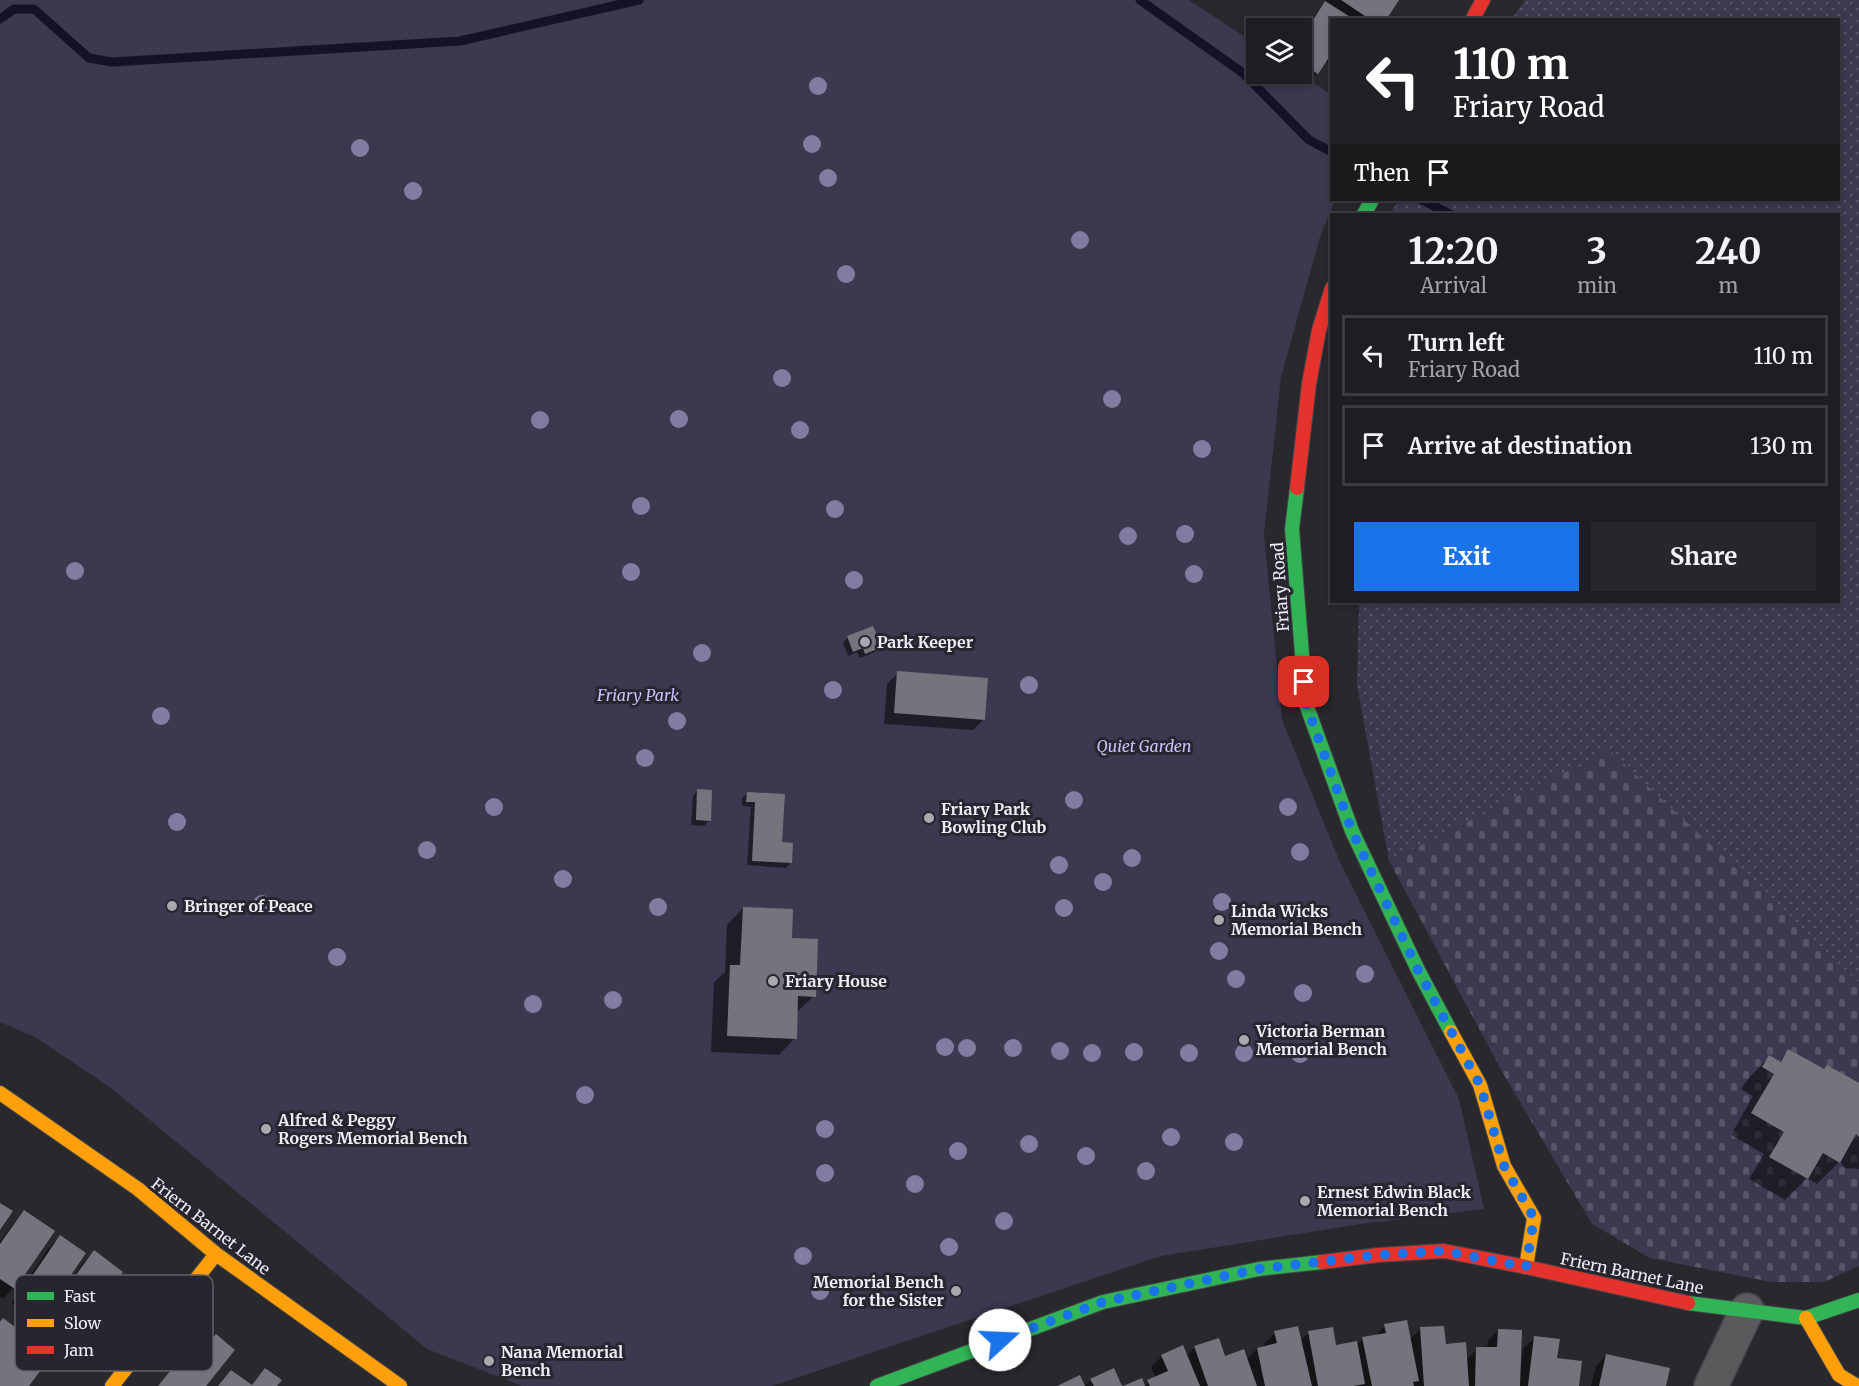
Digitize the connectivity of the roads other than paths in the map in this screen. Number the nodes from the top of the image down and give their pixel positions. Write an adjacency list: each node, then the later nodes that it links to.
1 (1483, 0): 2 (main road)
2 (1473, 18)
3 (1330, 294): 6 (main road, Friary Road)
4 (0, 1093): 5 (main road, Friern Barnet Lane)
5 (216, 1254): 7 (main road); 13 (main road, Friern Barnet Lane)
6 (1526, 1267): 9 (main road, Friern Barnet Lane); 14 (main road, Friern Barnet Lane)
7 (199, 1275)
8 (1859, 1300): 10 (main road, Friern Barnet Lane)
9 (1747, 1310): 10 (main road, Friern Barnet Lane); 15 (street)
10 (1806, 1318): 16 (main road)
11 (124, 1371): 12 (main road)
12 (112, 1386)
13 (400, 1386)
14 (877, 1386)
15 (1711, 1386)
16 (1857, 1386)

